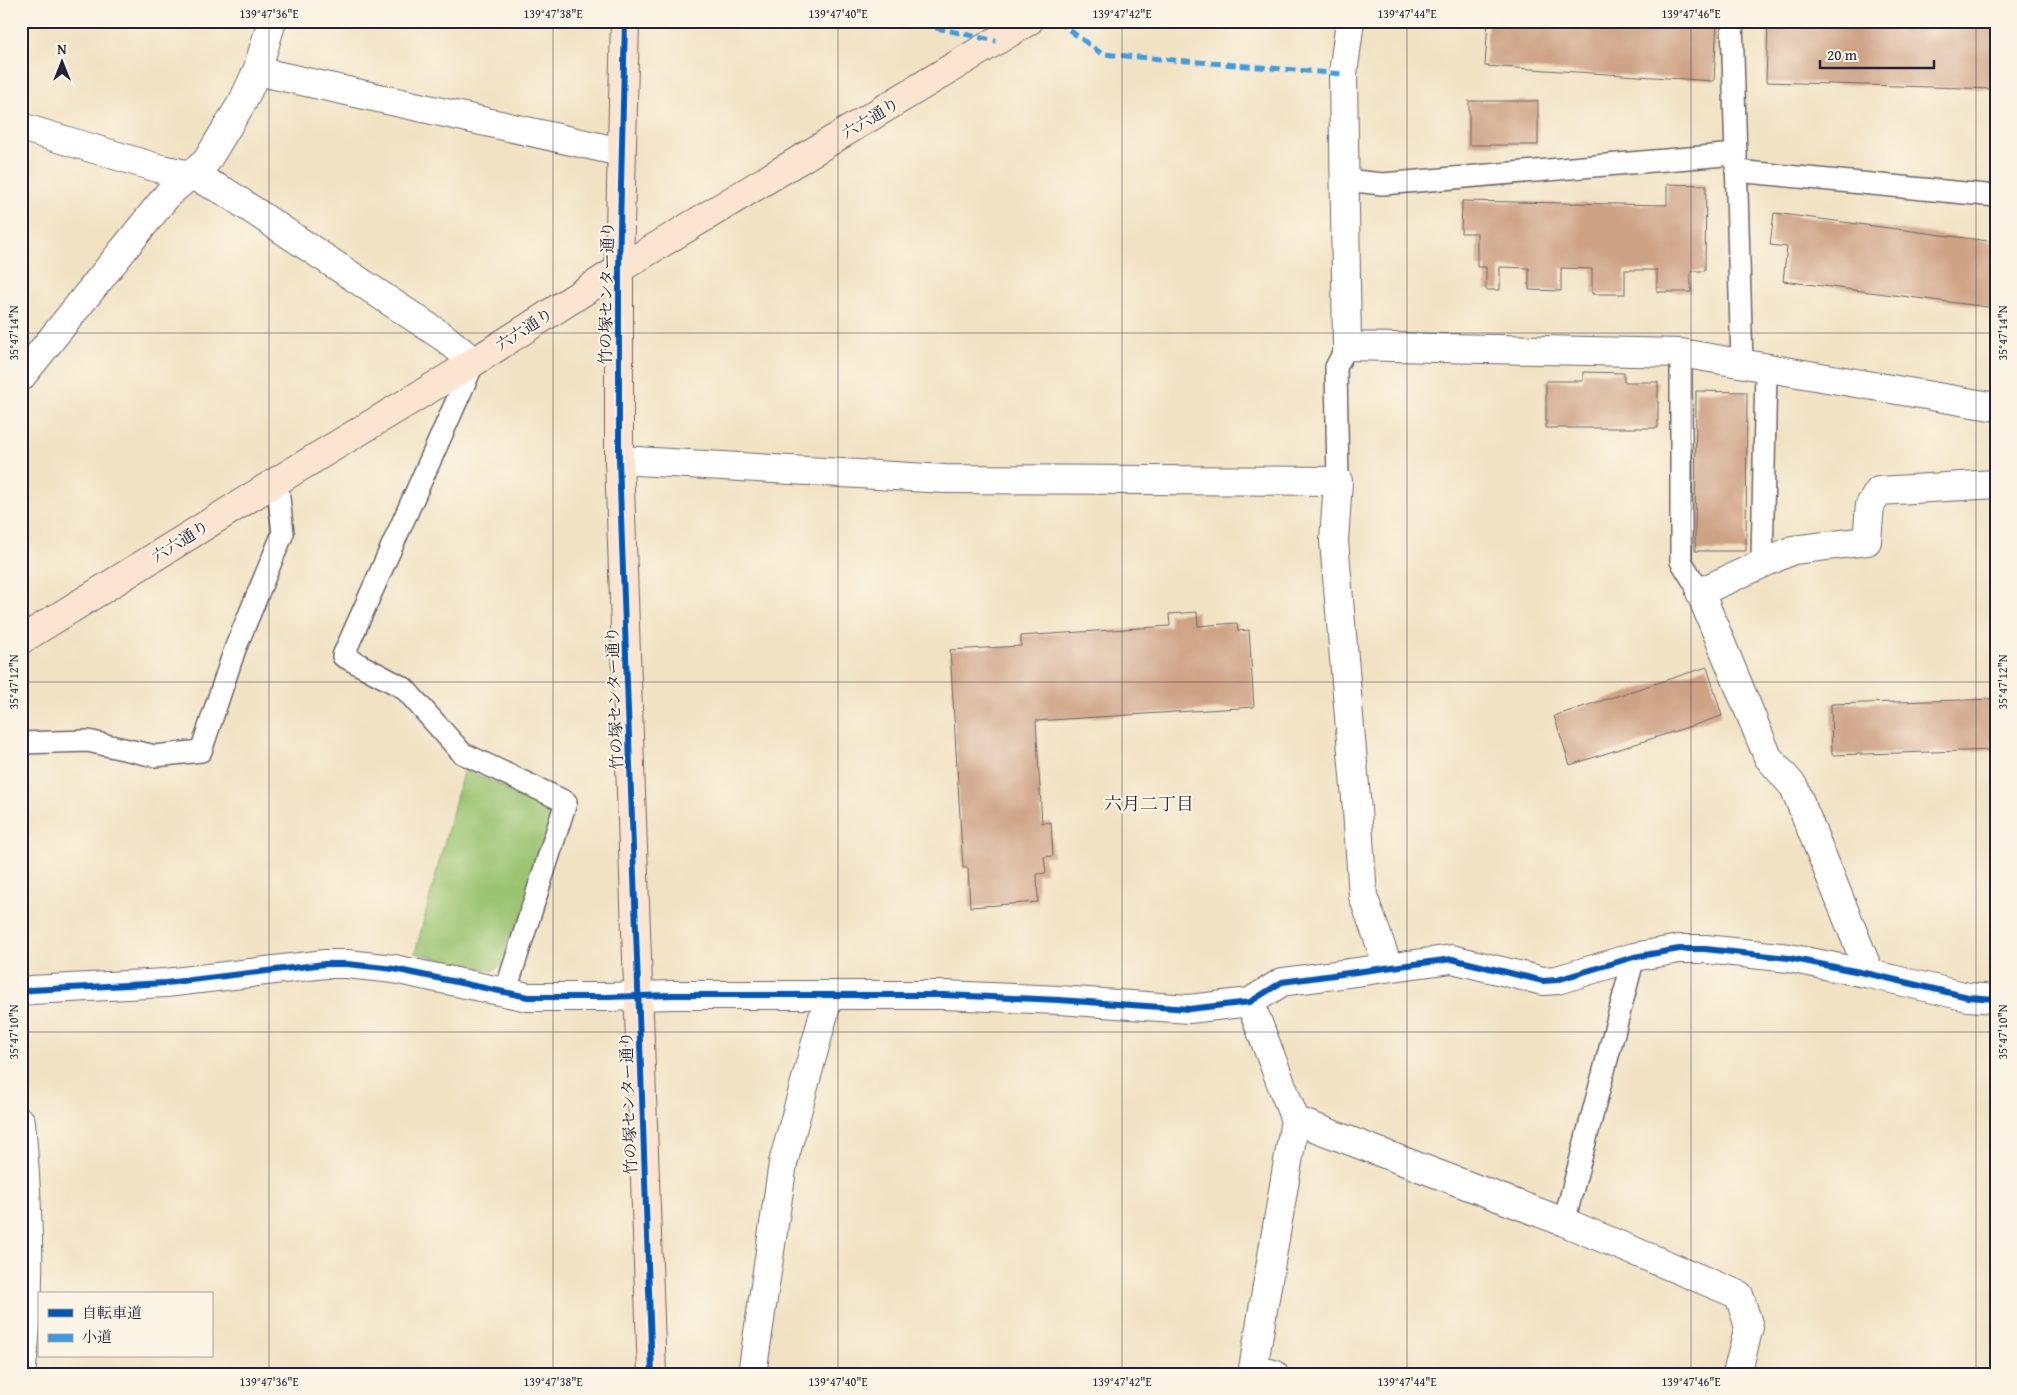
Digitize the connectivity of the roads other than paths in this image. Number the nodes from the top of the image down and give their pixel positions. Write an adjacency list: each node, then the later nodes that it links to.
1 (272, 21): 6 (street)
2 (626, 21): 8 (street, 竹の塚センター通り)
3 (1029, 21): 13 (street, 六六通り)
4 (1350, 21): 11 (street)
5 (1732, 21): 9 (lane)
6 (257, 71): 8 (street); 10 (street)
7 (21, 127): 10 (street)
8 (621, 152): 13 (street, 竹の塚センター通り)
9 (1736, 162): 11 (lane); 12 (lane); 17 (lane)
10 (191, 175): 16 (street); 18 (street)
11 (1344, 180): 14 (street)
12 (1996, 196)
13 (619, 269): 16 (street, 六六通り); 20 (street, 竹の塚センター通り)
14 (1347, 346): 15 (street); 22 (lane)
15 (1681, 353): 17 (street); 25 (lane)
16 (474, 362): 21 (street, 六六通り); 32 (lane)
17 (1754, 366): 19 (street); 24 (lane)
18 (21, 377)
19 (1996, 407)
20 (619, 460): 22 (street); 34 (street, 竹の塚センター通り)
21 (277, 481): 26 (street, 六六通り); 27 (lane)
22 (1338, 481): 29 (street)
23 (1996, 484): 24 (street)
24 (1762, 563): 25 (street)
25 (1700, 592): 30 (street)
26 (21, 640)
27 (21, 743)
28 (1634, 957): 29 (street); 30 (street); 39 (lane)
29 (1388, 966): 36 (street)
30 (1870, 974): 35 (street)
31 (21, 993): 32 (street)
32 (505, 993): 34 (street)
33 (829, 995): 34 (street); 36 (street); 43 (street)
34 (638, 996): 42 (street, 竹の塚センター通り)
35 (1996, 999)
36 (1250, 1002): 37 (street)
37 (1295, 1120): 39 (street); 44 (street)
38 (21, 1122): 40 (street)
39 (1564, 1222): 45 (street)
40 (25, 1254): 41 (street)
41 (21, 1374)
42 (652, 1374)
43 (752, 1374)
44 (1274, 1374)
45 (1737, 1374)

